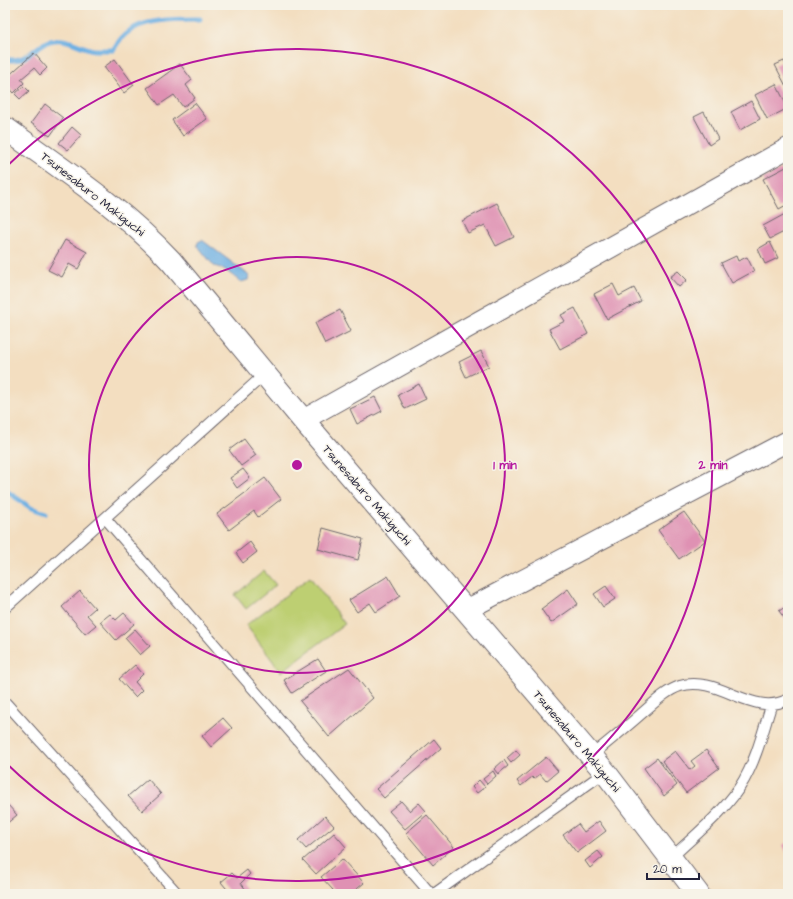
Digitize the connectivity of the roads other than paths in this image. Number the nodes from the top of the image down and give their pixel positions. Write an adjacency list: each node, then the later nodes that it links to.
1 (5, 128): 3 (street, Tsunesaburo Makiguchi)
2 (788, 148): 4 (street)
3 (265, 374): 4 (street, Tsunesaburo Makiguchi); 6 (lane)
4 (303, 420): 8 (street, Tsunesaburo Makiguchi)
5 (788, 441): 8 (street)
6 (105, 518): 7 (lane); 15 (lane)
7 (5, 608)
8 (466, 610): 12 (street, Tsunesaburo Makiguchi)
9 (788, 699): 11 (lane)
10 (5, 702): 14 (lane)
11 (771, 706): 12 (lane); 13 (lane)
12 (598, 764): 13 (street, Tsunesaburo Makiguchi); 15 (lane)
13 (671, 858): 16 (street, Tsunesaburo Makiguchi)
14 (178, 894)
15 (433, 894)
16 (698, 894)

